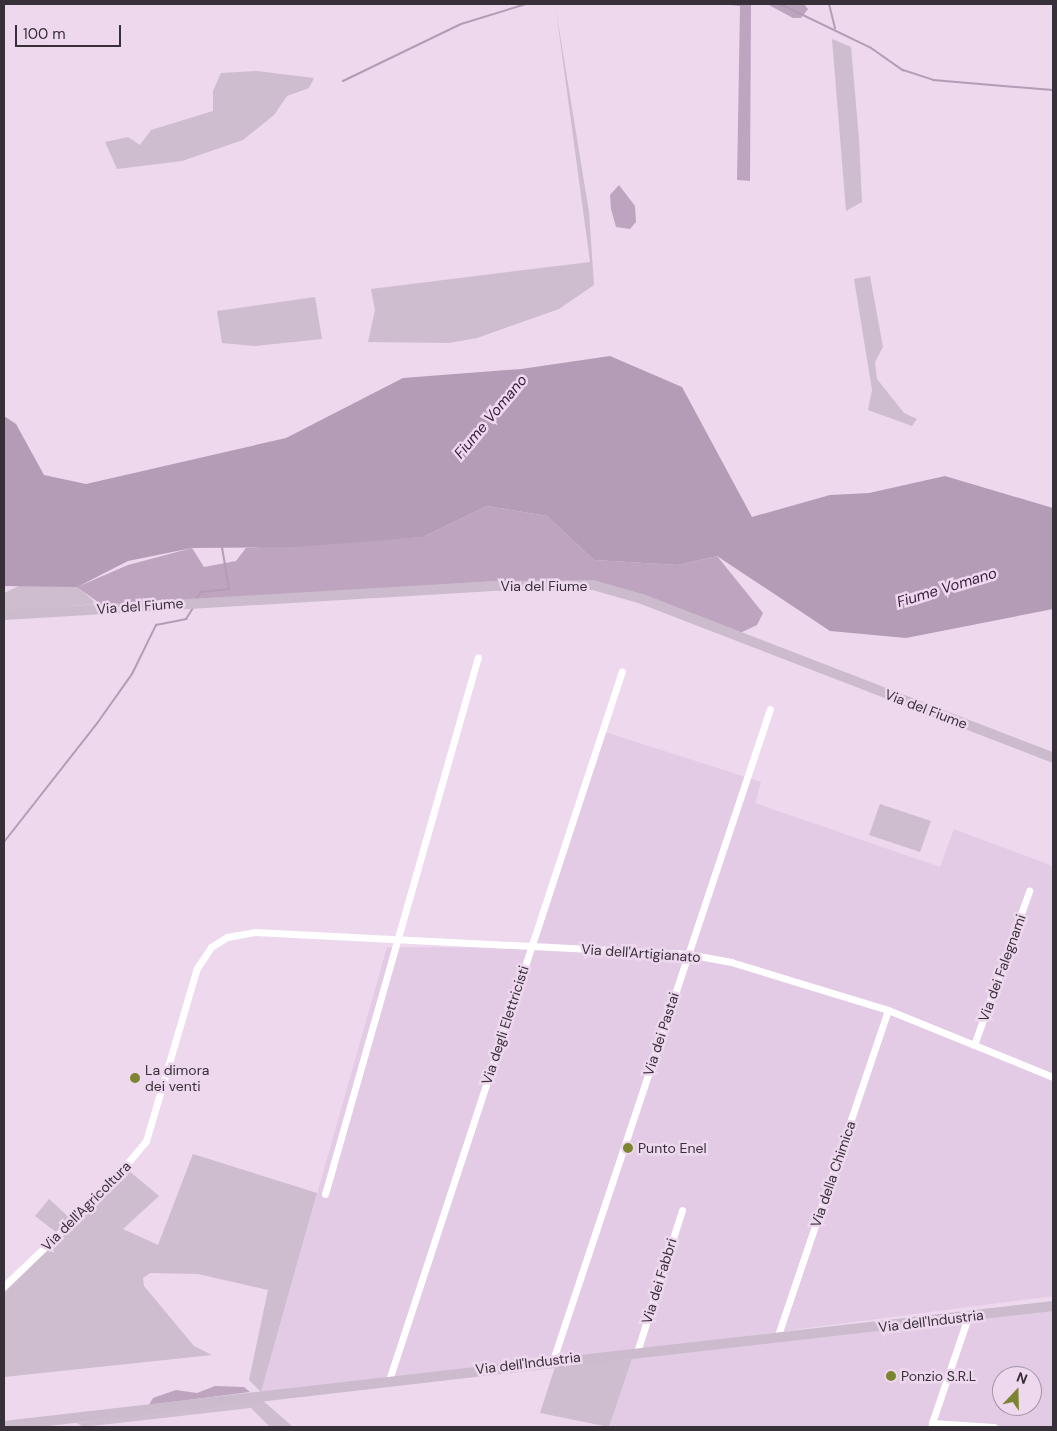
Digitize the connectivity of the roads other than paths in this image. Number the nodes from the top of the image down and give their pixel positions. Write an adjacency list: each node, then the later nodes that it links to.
1 (4, 615): 5 (street, Via del Fiume)
2 (478, 657): 7 (street)
3 (622, 671): 8 (street, Via degli Elettricisti)
4 (770, 709): 10 (street, Via dei Pastai)
5 (1053, 758)
6 (1029, 891): 12 (street, Via dei Falegnami)
7 (395, 939): 8 (street, Via dell'Artigianato); 9 (street, Via dell'Artigianato); 14 (street)
8 (531, 946): 10 (street, Via dell'Artigianato); 22 (street, Via degli Elettricisti)
9 (212, 947): 16 (street, Via dell'Agricoltura)
10 (688, 954): 11 (street, Via dell'Artigianato); 21 (street, Via dei Pastai)
11 (888, 1010): 12 (street, Via dell'Artigianato); 19 (street, Via della Chimica)
12 (974, 1045): 13 (street, Via dell'Artigianato)
13 (1053, 1077)
14 (325, 1194)
15 (682, 1210): 20 (street, Via dei Fabbri)
16 (4, 1286)
17 (1053, 1306): 18 (street, Via dell'Industria)
18 (968, 1317): 19 (street, Via dell'Industria); 24 (street)
19 (777, 1338): 20 (street, Via dell'Industria)
20 (637, 1352): 21 (street, Via dell'Industria)
21 (553, 1360): 22 (street, Via dell'Industria)
22 (389, 1380): 23 (street, Via dell'Industria)
23 (4, 1426)
24 (994, 1427)

